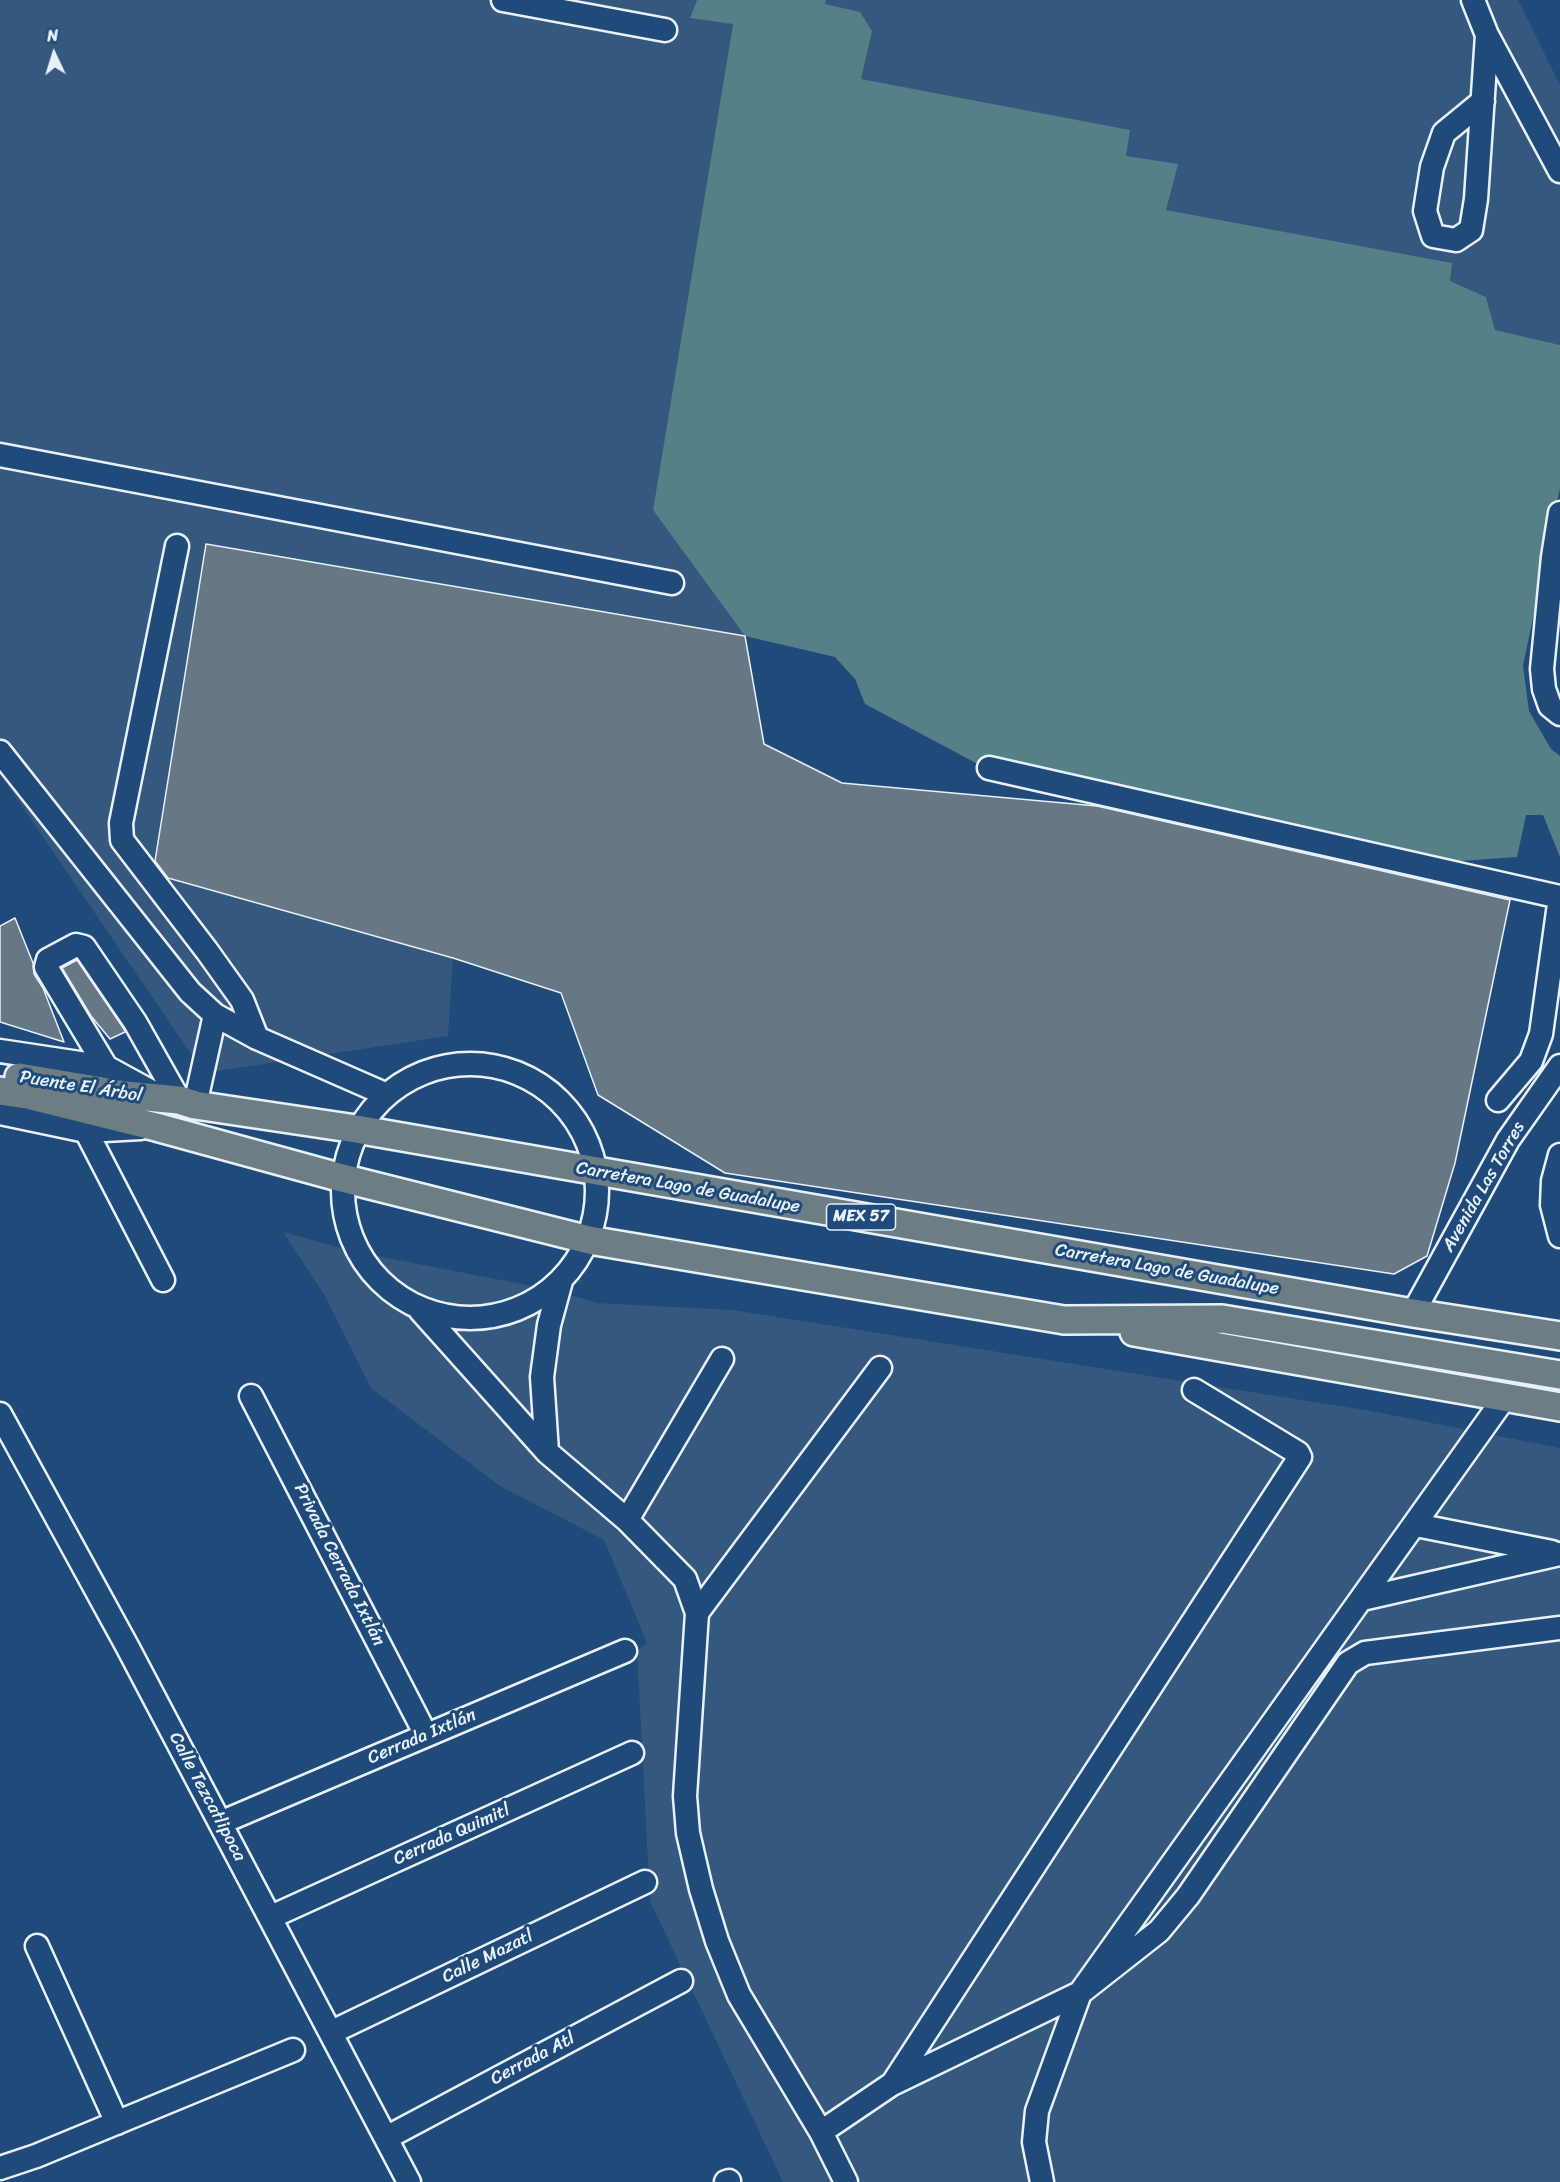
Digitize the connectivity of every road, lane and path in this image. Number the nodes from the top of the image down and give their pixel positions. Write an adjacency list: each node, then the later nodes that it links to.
1 (503, 0): 3 (street)
2 (1473, 0): 4 (street)
3 (665, 30)
4 (1488, 35): 5 (street); 6 (street)
5 (1483, 101): 5 (street)
6 (1558, 171)
7 (0, 455): 11 (street)
8 (1560, 513): 10 (street)
9 (177, 546): 17 (street)
10 (1556, 557): 12 (street)
11 (672, 583)
12 (1560, 714)
13 (0, 752): 16 (street)
14 (989, 768): 15 (street)
15 (1560, 897): 24 (street)
16 (215, 1015): 17 (street); 25 (street)
17 (257, 1038): 23 (street)
18 (0, 1051): 20 (street, Carretera Lago de Guadalupe / MEX 57)
19 (1560, 1066): 38 (street, Avenida Las Torres)
20 (106, 1067): 25 (street, Carretera Lago de Guadalupe / MEX 57); 25 (street)
21 (0, 1074): 25 (main road, Puente El Árbol)
22 (0, 1090): 27 (main road, Puente El Árbol)
23 (385, 1094): 28 (street); 31 (street)
24 (1498, 1100)
25 (179, 1101): 28 (main road, Carretera Lago de Guadalupe / MEX 57)
26 (0, 1113): 29 (street)
27 (156, 1127): 29 (street); 32 (main road)
28 (356, 1129): 31 (main road, Carretera Lago de Guadalupe / MEX 57); 32 (street)
29 (86, 1131): 35 (street)
30 (1560, 1155): 33 (street)
31 (597, 1173): 34 (street); 38 (main road, Carretera Lago de Guadalupe / MEX 57)
32 (342, 1179): 34 (main road); 37 (street)
33 (1560, 1236)
34 (589, 1240): 36 (street); 39 (main road)
35 (163, 1280)
36 (561, 1281): 37 (street); 49 (street)
37 (420, 1310): 49 (street)
38 (1413, 1313): 40 (main road, Carretera Lago de Guadalupe / MEX 57)
39 (1064, 1320): 43 (main road); 46 (main road)
40 (1560, 1336)
41 (722, 1359): 50 (street)
42 (880, 1368): 54 (street)
43 (1560, 1375)
44 (1194, 1390): 67 (street)
45 (251, 1396): 57 (street, Privada Cerrada Ixtlán)
46 (1505, 1397): 47 (main road); 51 (street)
47 (1560, 1407)
48 (0, 1414): 59 (street, Calle Tezcatlipoca)
49 (547, 1452): 50 (street)
50 (627, 1520): 54 (street)
51 (1416, 1525): 52 (street); 53 (street)
52 (1560, 1554): 53 (street)
53 (1362, 1599): 64 (street)
54 (698, 1613): 69 (street)
55 (1560, 1628): 64 (street)
56 (625, 1651): 57 (street, Cerrada Ixtlán)
57 (426, 1735): 59 (street, Cerrada Ixtlán)
58 (632, 1753): 61 (street, Cerrada Quimitl)
59 (220, 1822): 61 (street, Calle Tezcatlipoca)
60 (645, 1882): 65 (street, Calle Mazatl)
61 (271, 1917): 65 (street, Calle Tezcatlipoca)
62 (37, 1946): 68 (street)
63 (681, 1980): 70 (street, Cerrada Atl)
64 (1080, 1993): 67 (street); 74 (street)
65 (332, 2032): 70 (street, Calle Tezcatlipoca)
66 (293, 2050): 68 (street)
67 (892, 2084): 69 (street)
68 (117, 2122): 71 (street)
69 (821, 2132): 73 (street)
70 (386, 2138): 72 (street, Calle Tezcatlipoca)
71 (0, 2168)
72 (409, 2182)
73 (846, 2182)
74 (1042, 2182)

